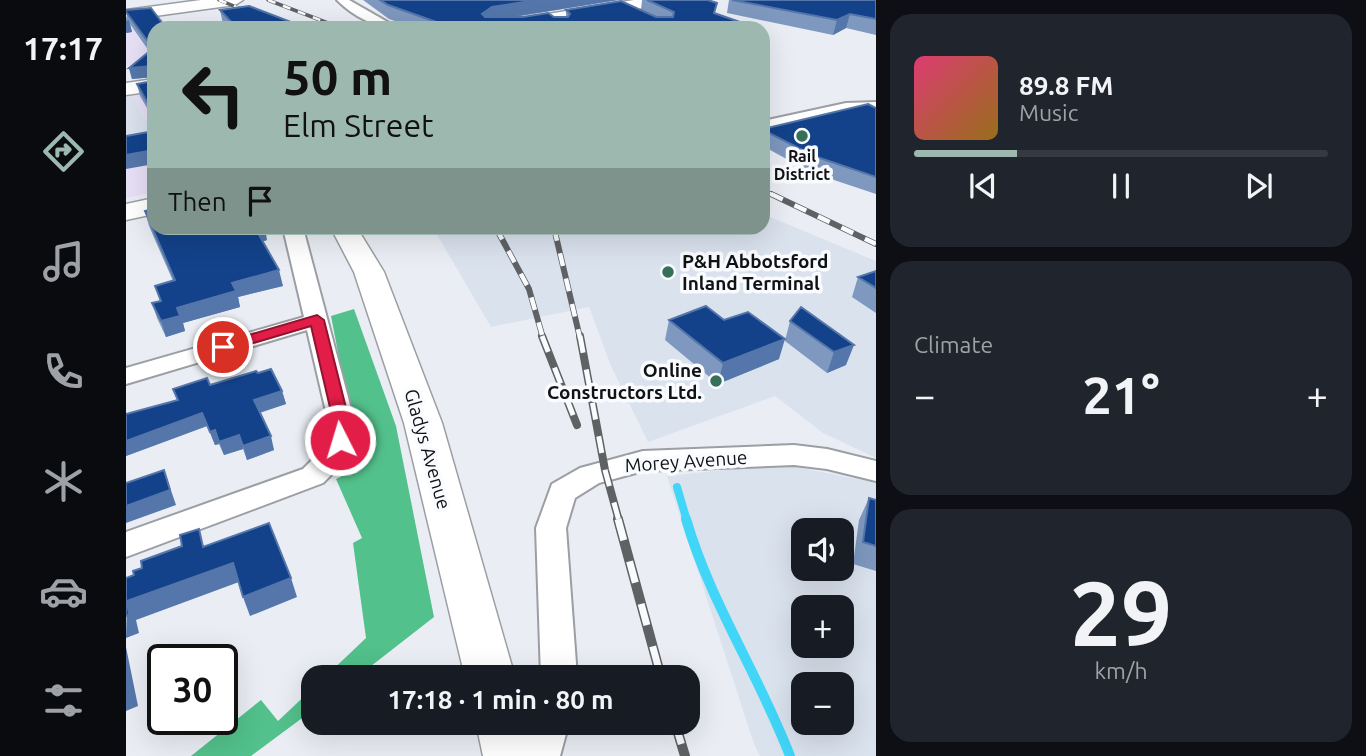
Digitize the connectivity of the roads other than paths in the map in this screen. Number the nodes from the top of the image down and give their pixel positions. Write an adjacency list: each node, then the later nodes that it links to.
1 (235, 0): 4 (main road)
2 (342, 0): 10 (street)
3 (662, 0): 6 (main road)
4 (168, 4): 7 (main road); 9 (main road)
5 (528, 6): 11 (main road)
6 (618, 7): 8 (street); 12 (main road)
7 (126, 15)
8 (641, 17)
9 (183, 21)
10 (377, 21)
11 (551, 21)
12 (562, 21)
13 (147, 86): 14 (main road)
14 (126, 89)
15 (876, 106): 16 (street)
16 (770, 124)
17 (147, 208): 18 (main road)
18 (126, 212)
19 (295, 235): 21 (street)
20 (348, 235): 25 (main road, Gladys Avenue)
21 (317, 320): 22 (street); 24 (street)
22 (126, 376)
23 (876, 471): 26 (street, Morey Avenue)
24 (126, 545)
25 (487, 665)
26 (558, 665)
27 (505, 735): 29 (main road)
28 (545, 735): 30 (street)
29 (510, 756)
30 (541, 756)

